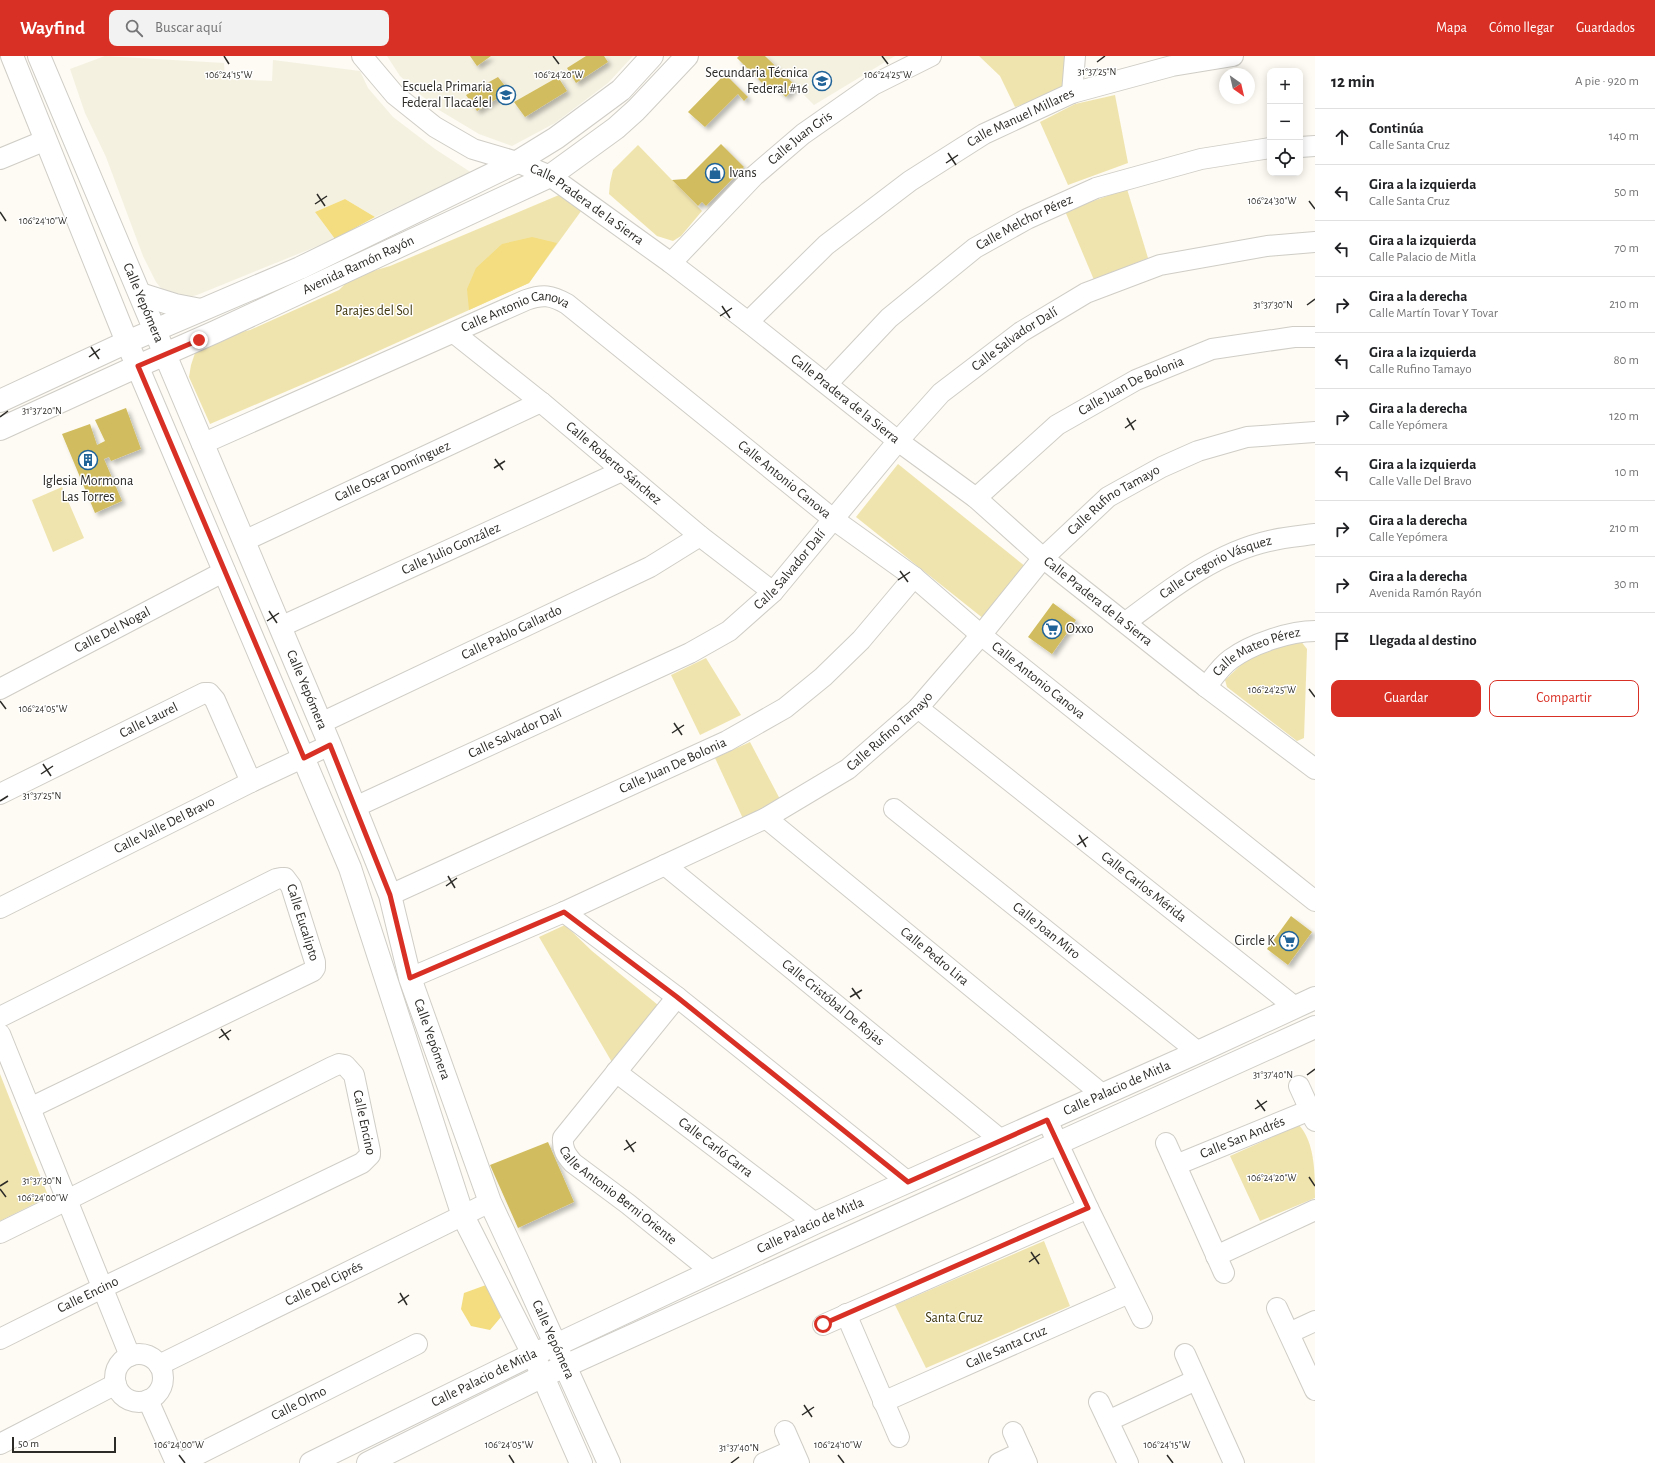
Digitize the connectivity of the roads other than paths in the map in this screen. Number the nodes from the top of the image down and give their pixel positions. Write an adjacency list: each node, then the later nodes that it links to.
1 (12, 56): 11 (main road, Calle Yepómera)
2 (39, 56): 20 (main road, Calle Yepómera)
3 (362, 56): 16 (street, Calle Pradera de la Sierra)
4 (652, 56): 16 (main road, Avenida Ramón Rayón)
5 (687, 56): 17 (main road, Avenida Ramón Rayón)
6 (931, 56): 19 (street, Calle Juan Gris)
7 (1076, 56): 10 (street)
8 (1233, 56): 9 (street, Calle Manuel Millares)
9 (1173, 61): 10 (street, Calle Manuel Millares)
10 (1072, 93): 22 (street, Calle Manuel Millares)
11 (46, 140): 15 (street); 27 (main road, Calle Yepómera)
12 (1315, 146): 13 (street)
13 (1303, 147)
14 (1267, 148): 30 (street, Calle Melchor Pérez)
15 (0, 159)
16 (517, 162): 17 (street, Calle Pradera de la Sierra); 21 (main road, Avenida Ramón Rayón)
17 (550, 176): 19 (street, Calle Pradera de la Sierra); 26 (main road, Avenida Ramón Rayón)
18 (1315, 242): 36 (street, Calle Salvador Dalí)
19 (671, 263): 22 (street, Calle Pradera de la Sierra)
20 (140, 294): 21 (main road); 23 (main road, Calle Yepómera)
21 (202, 310): 23 (main road, Avenida Ramón Rayón)
22 (748, 322): 30 (street, Calle Pradera de la Sierra)
23 (155, 330): 27 (main road, Avenida Ramón Rayón); 28 (main road, Calle Yepómera)
24 (454, 333): 33 (street, Calle Roberto Sánchez); 37 (street, Calle Antonio Canova); 40 (street, Calle Antonio Canova)
25 (1315, 337): 39 (street, Calle Juan De Bolonia)
26 (199, 340): 28 (main road, Avenida Ramón Rayón); 31 (main road)
27 (127, 342): 29 (main road, Calle Yepómera); 32 (main road, Avenida Ramón Rayón)
28 (166, 354): 29 (main road, Avenida Ramón Rayón); 31 (main road, Calle Yepómera)
29 (138, 366): 34 (main road, Avenida Ramón Rayón); 45 (main road, Calle Yepómera)
30 (827, 384): 36 (street, Calle Pradera de la Sierra)
31 (183, 394): 37 (main road, Calle Yepómera)
32 (0, 401)
33 (541, 402): 38 (street, Calle Roberto Sánchez); 43 (street, Calle Oscar Domínguez)
34 (0, 429)
35 (1315, 432): 44 (street, Calle Rufino Tamayo)
36 (898, 441): 39 (street, Calle Pradera de la Sierra); 40 (street, Calle Salvador Dalí)
37 (202, 444): 43 (main road, Calle Yepómera)
38 (622, 471): 42 (street, Calle Roberto Sánchez); 49 (street, Calle Julio González)
39 (976, 498): 44 (street, Calle Pradera de la Sierra)
40 (833, 519): 46 (street, Calle Antonio Canova); 47 (street, Calle Salvador Dalí)
41 (1315, 534): 48 (street, Calle Gregorio Vásquez)
42 (700, 536): 47 (street, Calle Roberto Sánchez); 55 (street, Calle Pablo Gallardo)
43 (244, 541): 49 (main road, Calle Yepómera)
44 (1043, 558): 48 (street, Calle Pradera de la Sierra); 51 (street, Calle Rufino Tamayo)
45 (225, 571): 53 (street, Calle Del Nogal); 57 (main road, Calle Yepómera)
46 (914, 577): 51 (street, Calle Antonio Canova); 65 (street, Calle Juan De Bolonia)
47 (773, 592): 61 (street, Calle Salvador Dalí)
48 (1126, 622): 52 (street, Calle Pradera de la Sierra)
49 (280, 627): 55 (main road, Calle Yepómera)
50 (1315, 631): 52 (street, Calle Mateo Pérez)
51 (981, 635): 54 (street, Calle Rufino Tamayo); 66 (street, Calle Antonio Canova)
52 (1206, 687): 58 (street, Calle Pradera de la Sierra)
53 (0, 690)
54 (918, 708): 63 (street, Calle Rufino Tamayo); 72 (street, Calle Carlos Mérida)
55 (321, 723): 56 (main road, Calle Yepómera)
56 (330, 745): 57 (street, Calle Valle Del Bravo); 61 (main road, Calle Yepómera)
57 (304, 758): 59 (street, Calle Valle Del Bravo); 92 (main road, Calle Yepómera)
58 (1315, 769)
59 (252, 782): 60 (street, Calle Laurel); 67 (street, Calle Valle Del Bravo)
60 (0, 794)
61 (354, 808): 65 (main road, Calle Yepómera)
62 (894, 809): 76 (street, Calle Joan Miro)
63 (766, 818): 64 (street, Calle Rufino Tamayo); 79 (street, Calle Pedro Lira)
64 (665, 865): 68 (street, Calle Rufino Tamayo); 83 (street, Calle Cristóbal De Rojas)
65 (390, 895): 69 (main road, Calle Yepómera)
66 (1315, 901)
67 (0, 908)
68 (564, 912): 69 (street, Calle Rufino Tamayo); 70 (street)
69 (410, 978): 89 (main road, Calle Yepómera)
70 (677, 997): 77 (street, Calle Antonio Berni Oriente); 87 (street)
71 (1315, 998): 72 (main road, Calle Palacio de Mitla)
72 (1295, 1007): 76 (main road, Calle Palacio de Mitla)
73 (0, 1017): 80 (street, Calle Eucalipto)
74 (1315, 1027): 84 (main road, Calle Palacio de Mitla)
75 (0, 1034): 80 (street)
76 (1198, 1052): 79 (main road, Calle Palacio de Mitla)
77 (616, 1072): 93 (street, Calle Carló Carra); 95 (street, Calle Antonio Berni Oriente)
78 (1299, 1086): 81 (street, Calle San Andrés)
79 (1103, 1095): 82 (main road, Calle Palacio de Mitla)
80 (30, 1108): 88 (street)
81 (1313, 1115): 86 (street, Calle San Andrés)
82 (1047, 1120): 83 (main road, Calle Palacio de Mitla); 84 (street)
83 (1001, 1140): 87 (main road, Calle Palacio de Mitla)
84 (1057, 1142): 90 (street); 111 (main road, Calle Palacio de Mitla)
85 (1166, 1143): 86 (street)
86 (1176, 1165): 91 (street)
87 (908, 1182): 93 (main road, Calle Palacio de Mitla)
88 (67, 1200): 94 (street, Calle Encino); 96 (street); 96 (street, Calle Encino)
89 (490, 1202): 92 (street, Calle Del Ciprés); 106 (main road, Calle Yepómera)
90 (1088, 1208): 97 (street); 99 (street)
91 (1315, 1210)
92 (463, 1216): 107 (main road, Calle Yepómera); 110 (street, Calle Del Ciprés)
93 (815, 1223): 95 (main road, Calle Palacio de Mitla)
94 (0, 1233)
95 (711, 1271): 106 (main road, Calle Palacio de Mitla)
96 (102, 1288): 104 (street, Calle Encino); 109 (street)
97 (1129, 1293): 100 (street); 117 (street, Calle Santa Cruz)
98 (1277, 1308): 103 (street)
99 (846, 1314): 102 (street); 117 (street)
100 (1142, 1318)
101 (1315, 1321): 103 (street)
102 (823, 1324)
103 (1289, 1333): 115 (street)
104 (0, 1339)
105 (417, 1344): 127 (street, Calle Olmo)
106 (556, 1345): 107 (main road, Calle Palacio de Mitla); 111 (main road, Calle Yepómera)
107 (533, 1354): 112 (main road, Calle Yepómera); 128 (main road, Calle Palacio de Mitla)
108 (1185, 1354): 113 (street)
109 (130, 1356): 110 (street); 114 (street)
110 (159, 1365): 116 (street)
111 (565, 1366): 112 (main road, Calle Palacio de Mitla); 131 (main road, Calle Yepómera)
112 (543, 1376): 129 (main road, Calle Palacio de Mitla); 130 (main road, Calle Yepómera)
113 (1196, 1380): 119 (street); 135 (street)
114 (116, 1384): 116 (street); 123 (street)
115 (1315, 1390)
116 (148, 1400): 126 (street)
117 (883, 1402): 122 (street)
118 (1099, 1402): 119 (street)
119 (1108, 1421): 134 (street)
120 (785, 1430): 124 (street)
121 (1012, 1432): 125 (street)
122 (898, 1437)
123 (0, 1444)
124 (796, 1457): 132 (street)
125 (1024, 1457): 133 (street)
126 (176, 1463)
127 (181, 1463)
128 (311, 1463)
129 (368, 1463)
130 (581, 1463)
131 (609, 1463)
132 (764, 1463)
133 (999, 1463)
134 (1128, 1463)
135 (1234, 1463)

